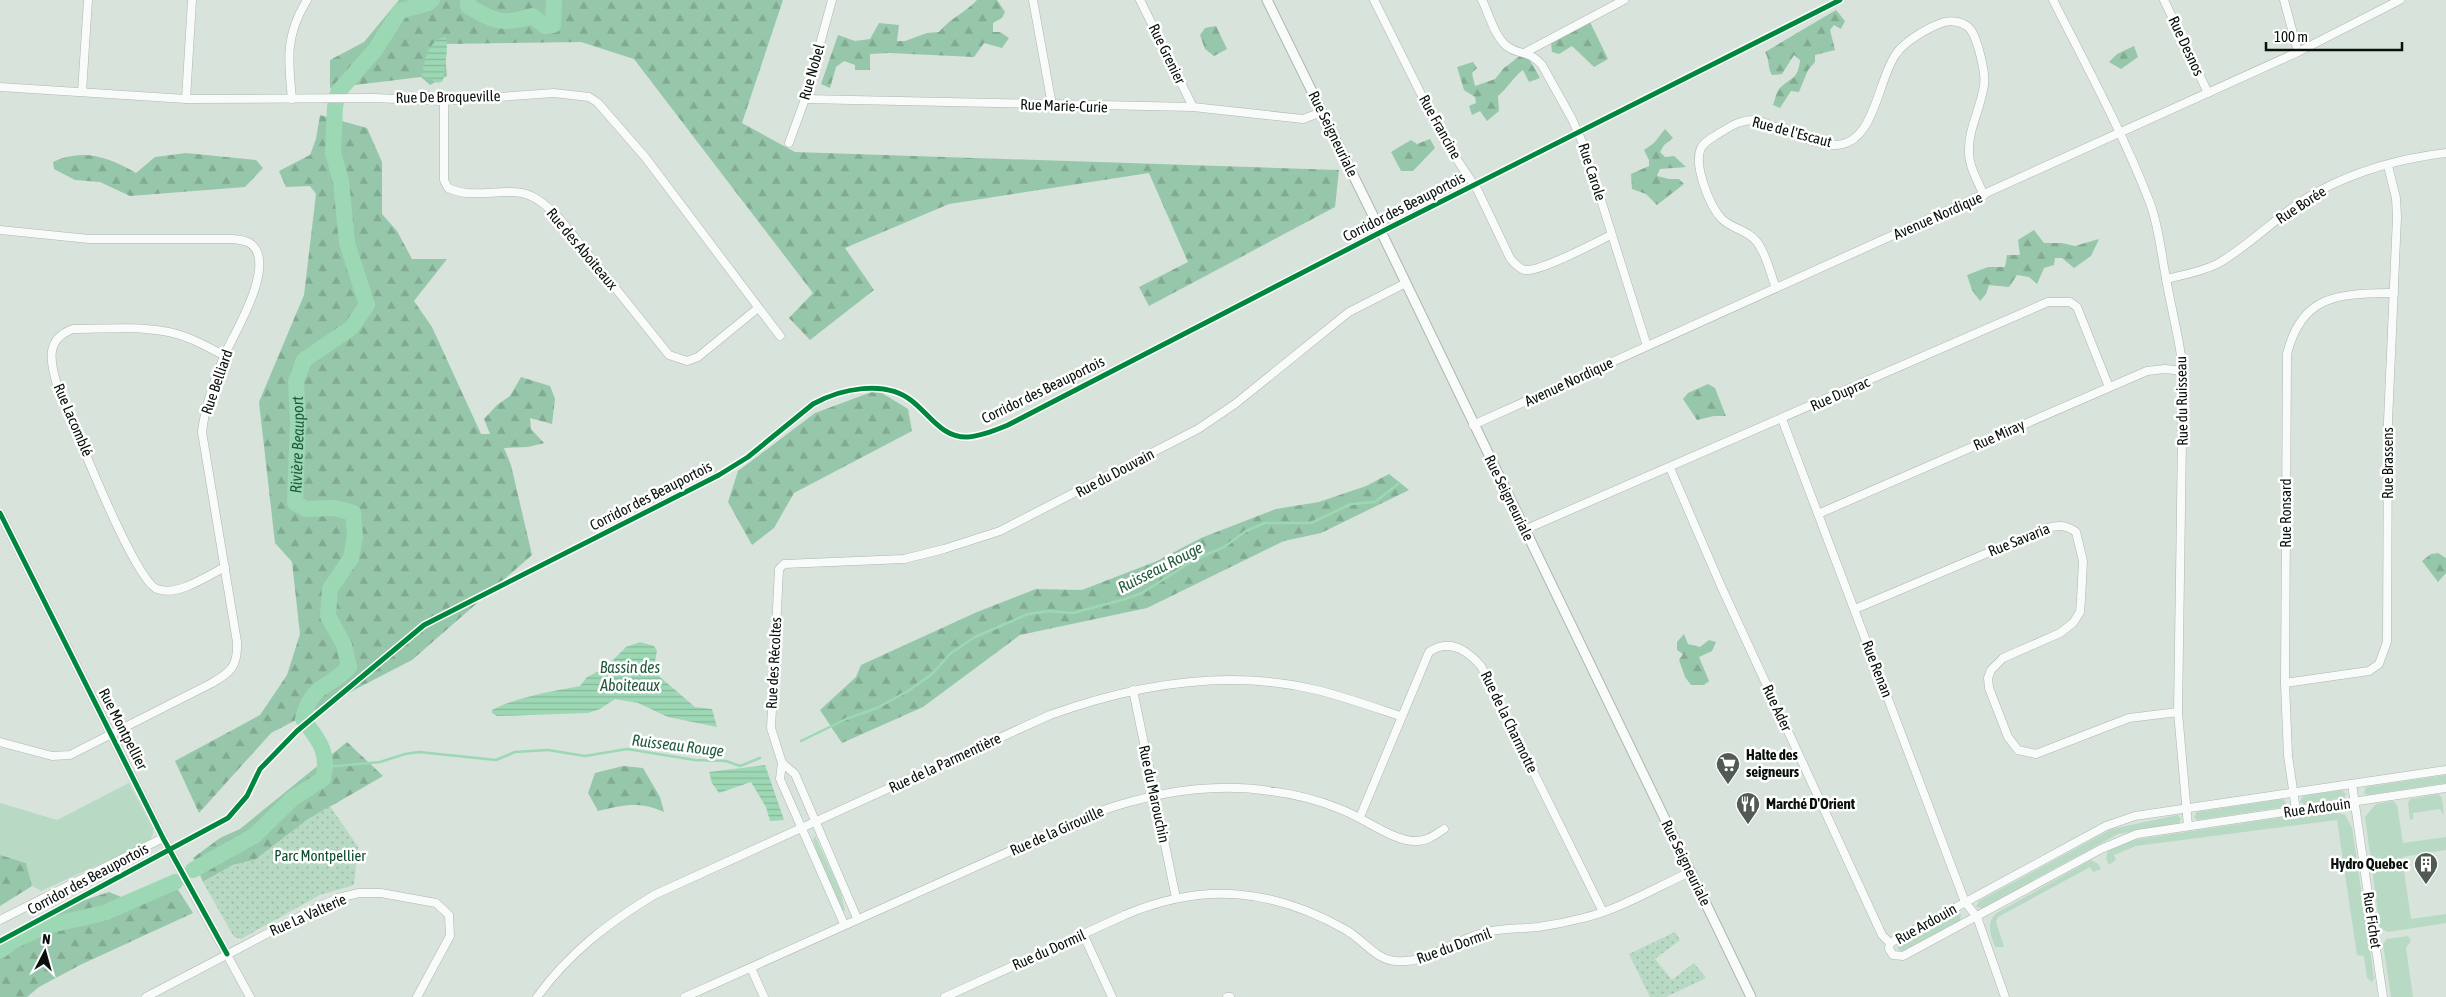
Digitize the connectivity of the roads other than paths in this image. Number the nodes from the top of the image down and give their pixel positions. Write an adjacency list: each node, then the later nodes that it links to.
1 (88, 0): 20 (street)
2 (192, 0): 22 (street)
3 (307, 0): 24 (street)
4 (832, 0): 23 (street, Rue Nobel)
5 (1033, 0): 26 (street)
6 (1140, 0): 27 (street, Rue Grenier)
7 (1267, 0): 28 (street, Rue Seigneuriale)
8 (1374, 0): 35 (street, Rue Francine)
9 (1482, 0): 17 (street, Rue Carole)
10 (1603, 0): 16 (street)
11 (1624, 0): 16 (street)
12 (2053, 0): 29 (street, Rue du Ruisseau)
13 (2164, 0): 21 (street, Rue Desnos)
14 (2284, 0): 18 (street)
15 (2400, 0): 18 (street, Avenue Nordique)
16 (1608, 9): 17 (street)
17 (1526, 52): 35 (street, Rue Carole)
18 (2298, 52): 21 (street, Avenue Nordique)
19 (0, 87): 20 (street, Rue De Broqueville)
20 (82, 92): 22 (street, Rue De Broqueville)
21 (2208, 93): 29 (street, Avenue Nordique)
22 (186, 99): 24 (street, Rue De Broqueville)
23 (805, 99): 26 (street, Rue Marie-Curie); 30 (street, Rue Nobel)
24 (292, 100): 25 (street, Rue De Broqueville)
25 (444, 101): 40 (street, Rue De Broqueville); 40 (street, Rue des Aboiteaux)
26 (1052, 105): 27 (street, Rue Marie-Curie)
27 (1193, 107): 28 (street, Rue Marie-Curie)
28 (1322, 112): 37 (street, Rue Seigneuriale)
29 (2119, 132): 33 (street, Avenue Nordique); 36 (street, Rue du Ruisseau)
30 (789, 143)
31 (2446, 153): 32 (street, Rue Borée)
32 (2388, 166): 36 (street, Rue Borée); 39 (street, Rue Brassens)
33 (1984, 195): 38 (street, Avenue Nordique); 38 (street, Rue de l'Escaut)
34 (0, 230): 43 (street, Rue Belliard)
35 (1611, 235): 42 (street, Rue Carole)
36 (2166, 279): 44 (street, Rue du Ruisseau)
37 (1406, 283): 47 (street, Rue Seigneuriale); 52 (street, Rue du Douvain)
38 (1776, 288): 42 (street, Avenue Nordique)
39 (2394, 293): 55 (street, Rue Ronsard); 55 (street, Rue Brassens)
40 (758, 308): 41 (street, Rue De Broqueville)
41 (780, 336)
42 (1647, 346): 47 (street, Avenue Nordique)
43 (225, 356): 53 (street, Rue Belliard); 53 (street, Rue Lacomblé)
44 (2183, 371): 45 (street, Rue Miray); 57 (street, Rue du Ruisseau)
45 (2109, 387): 46 (street, Rue Duprac); 50 (street, Rue Miray)
46 (1782, 419): 48 (street, Rue Duprac); 50 (street, Rue Renan)
47 (1473, 426): 51 (street, Rue Seigneuriale)
48 (1670, 468): 51 (street, Rue Duprac); 85 (street, Rue Ader)
49 (0, 513): 59 (street, Rue Montpellier)
50 (1818, 514): 54 (street, Rue Renan)
51 (1524, 530): 76 (street, Rue Seigneuriale)
52 (784, 564): 61 (street, Rue des Récoltes)
53 (225, 567): 59 (street, Rue Belliard)
54 (1855, 609): 57 (street, Rue Savaria); 78 (street, Rue Renan)
55 (2285, 683): 65 (street, Rue Ronsard)
56 (1133, 690): 58 (street, Rue de la Parmentière); 66 (street, Rue du Marouchin); 71 (street, Rue de la Parmentière)
57 (2178, 712): 68 (street, Rue du Ruisseau)
58 (1400, 716): 70 (street, Rue de la Charmotte); 79 (street, Rue de la Charmotte)
59 (111, 734): 60 (street); 75 (street, Rue Montpellier)
60 (0, 742)
61 (782, 763): 71 (street, Rue des Récoltes); 73 (street, Rue des Récoltes)
62 (2446, 770): 63 (street, Rue Ardouin)
63 (2352, 784): 65 (street, Rue Ardouin); 67 (street, Rue Fichet)
64 (2446, 788): 67 (street, Rue Ardouin)
65 (2293, 793): 68 (street, Rue Ardouin); 69 (street, Rue Ronsard)
66 (1154, 795): 70 (street, Rue de la Girouille); 77 (street, Rue du Marouchin); 81 (street, Rue de la Girouille)
67 (2355, 803): 69 (street, Rue Ardouin); 98 (street, Rue Fichet)
68 (2185, 809): 72 (street, Rue du Ruisseau); 78 (street, Rue Ardouin)
69 (2296, 810): 72 (street, Rue Ardouin)
70 (1360, 817): 74 (street, Rue de la Girouille)
71 (815, 822): 73 (street, Rue de la Parmentière); 81 (street, Rue des Récoltes)
72 (2188, 826): 80 (street, Rue Ardouin)
73 (800, 829): 83 (street, Rue des Récoltes); 91 (street, Rue de la Parmentière)
74 (1444, 829)
75 (163, 838): 82 (street); 86 (street, Rue Montpellier)
76 (1690, 872): 79 (street, Rue du Dormil); 96 (street, Rue Seigneuriale)
77 (1176, 898): 79 (street, Rue du Dormil); 84 (street, Rue du Dormil)
78 (1965, 902): 80 (street, Rue Renan); 85 (street, Rue Ardouin)
79 (1602, 912)
80 (1977, 917): 85 (street, Rue Ardouin); 97 (street, Rue Renan)
81 (857, 918): 83 (street, Rue de la Girouille)
82 (0, 920)
83 (844, 924): 87 (street, Rue de la Girouille)
84 (1084, 934): 94 (street, Rue du Dormil); 95 (street)
85 (1890, 944)
86 (227, 954): 88 (street, Rue La Valterie); 89 (street, Rue Montpellier); 90 (street, Rue La Valterie)
87 (751, 968): 92 (street, Rue de la Girouille); 93 (street)
88 (146, 997)
89 (250, 997)
90 (418, 997)
91 (537, 997)
92 (685, 997)
93 (764, 997)
94 (945, 997)
95 (1112, 997)
96 (1751, 997)
97 (2005, 997)
98 (2383, 997)

